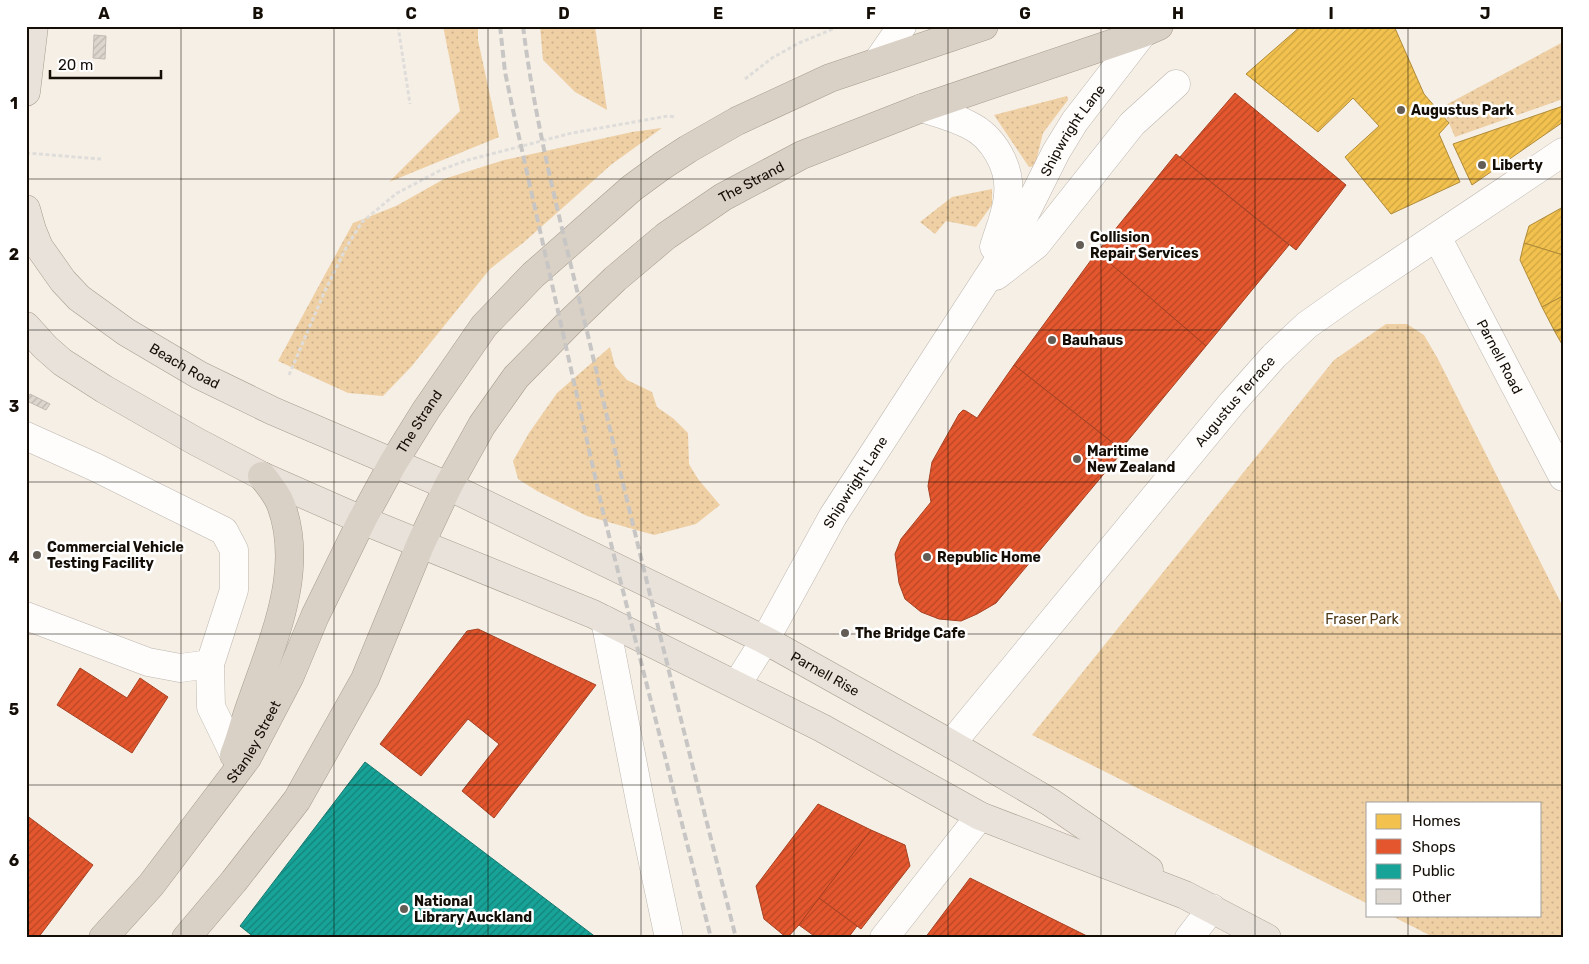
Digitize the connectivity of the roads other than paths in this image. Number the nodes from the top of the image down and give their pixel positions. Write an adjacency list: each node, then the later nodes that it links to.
1 (34, 26): 7 (main road)
2 (902, 26): 5 (street)
3 (984, 26): 5 (highway, The Strand)
4 (1151, 30): 8 (highway, The Strand); 12 (street, Shipwright Lane)
5 (877, 62): 15 (highway, The Strand)
6 (1176, 84): 12 (street)
7 (26, 92)
8 (922, 108): 12 (street, Shipwright Lane); 18 (highway, The Strand)
9 (1563, 152): 11 (street, Augustus Terrace)
10 (26, 210): 15 (main road, Beach Road)
11 (1436, 237): 17 (street, Parnell Road); 26 (street, Augustus Terrace)
12 (980, 286): 23 (street, Shipwright Lane)
13 (26, 326): 16 (main road)
14 (26, 436): 24 (street)
15 (393, 463): 18 (main road, Beach Road); 19 (highway, The Strand)
16 (262, 476): 19 (main road); 27 (highway)
17 (1563, 477)
18 (448, 486): 20 (highway, The Strand); 23 (main road, Parnell Rise)
19 (362, 520): 20 (main road, Parnell Rise); 29 (highway, Stanley Street)
20 (421, 543): 22 (main road, Parnell Rise); 33 (highway)
21 (26, 616): 24 (street)
22 (604, 620): 25 (main road, Parnell Rise); 34 (street)
23 (765, 640): 25 (street, Shipwright Lane); 26 (main road, Parnell Rise)
24 (210, 664): 27 (street)
25 (737, 684): 28 (main road, Parnell Rise)
26 (951, 744): 30 (main road, Parnell Rise)
27 (234, 754): 29 (highway)
28 (980, 816): 30 (main road, Parnell Rise); 35 (street)
29 (190, 836): 32 (highway, Stanley Street)
30 (1186, 895): 31 (main road, Parnell Rise)
31 (1212, 908): 36 (street); 37 (main road, Parnell Rise)
32 (104, 938)
33 (186, 938)
34 (670, 938)
35 (884, 938)
36 (1189, 938)
37 (1267, 938)

